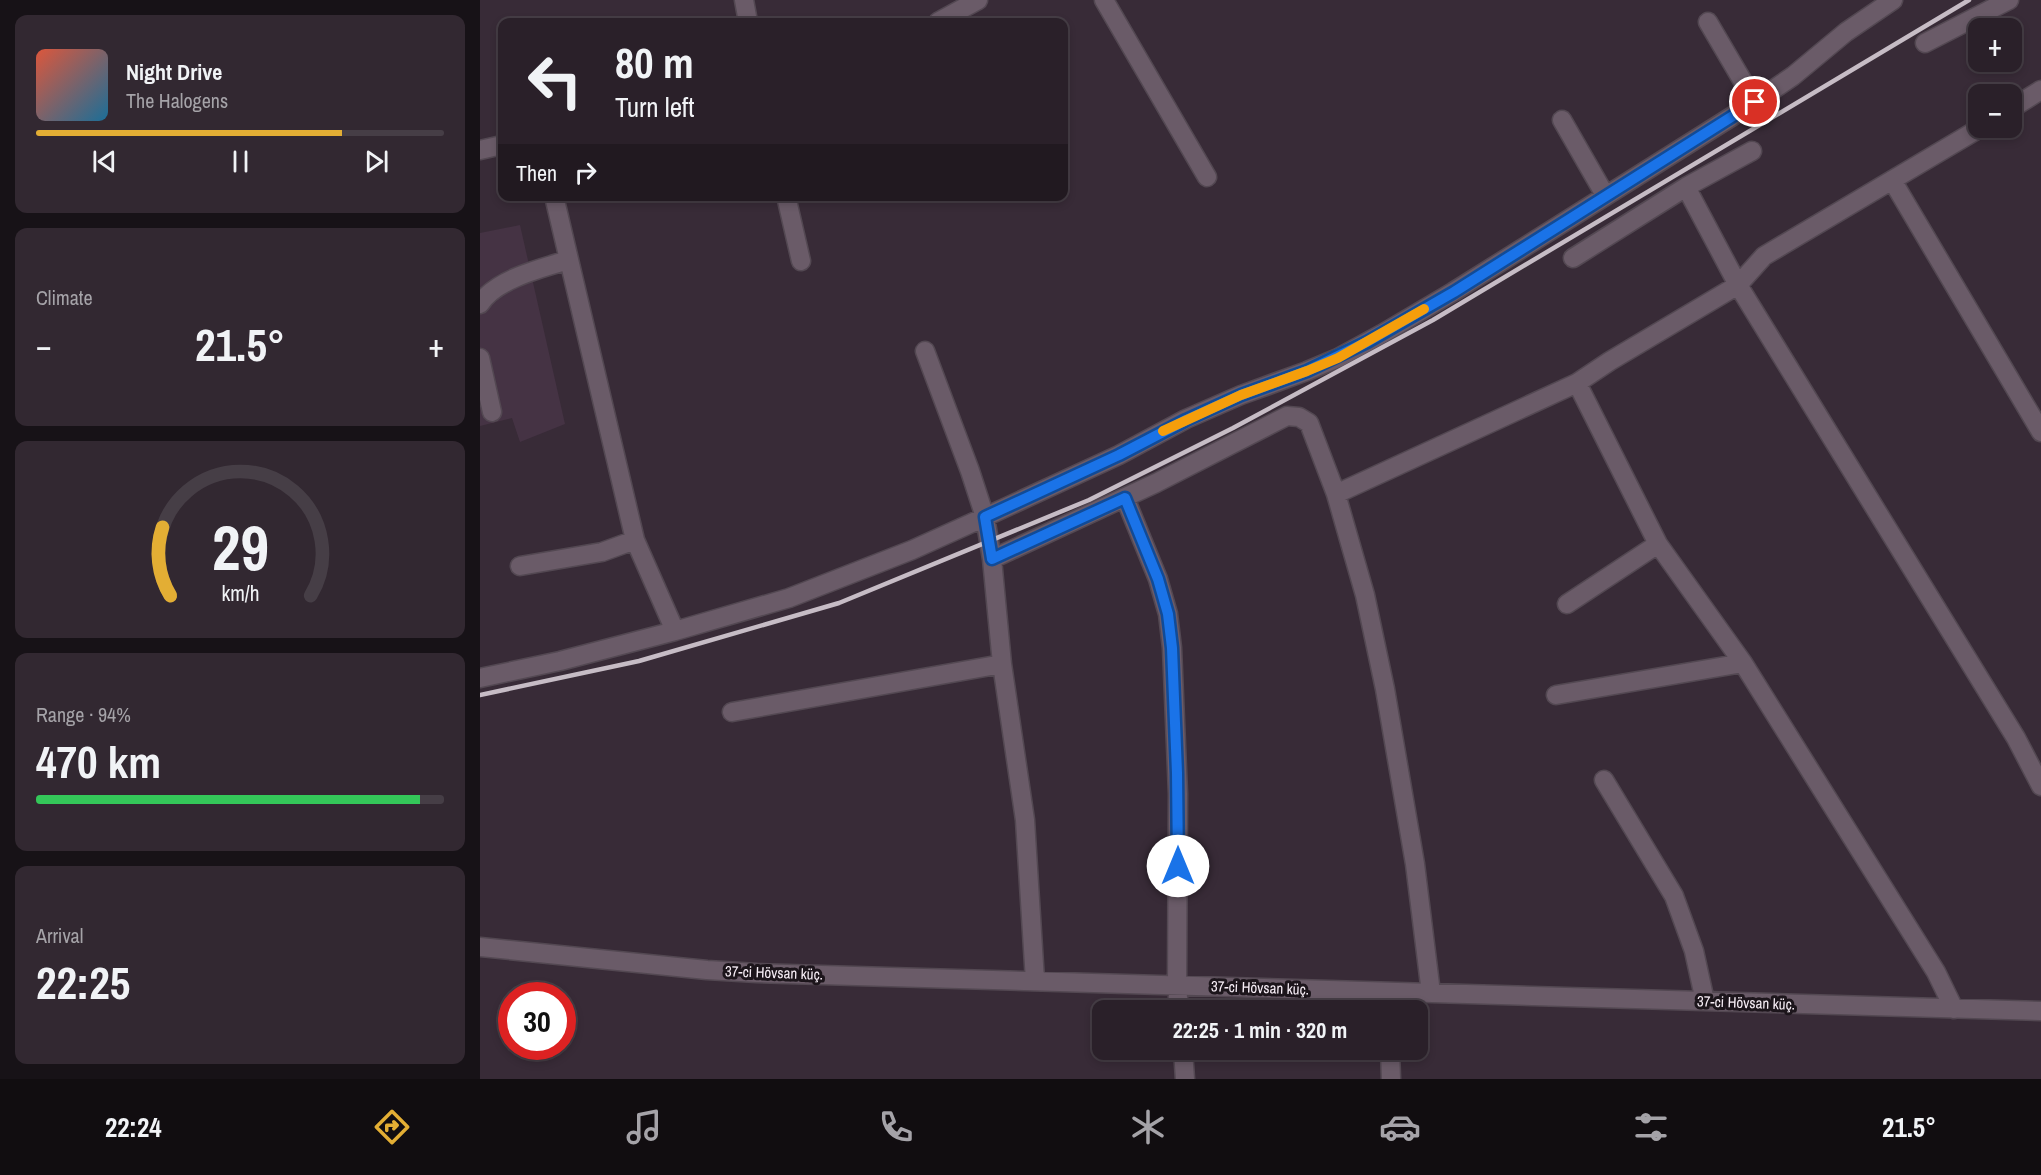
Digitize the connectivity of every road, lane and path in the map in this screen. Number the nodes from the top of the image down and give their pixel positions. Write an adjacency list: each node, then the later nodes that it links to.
1 (744, 0): 6 (street)
2 (978, 0): 7 (street)
3 (1104, 0): 18 (street)
4 (1893, 0): 11 (street)
5 (2009, 0): 9 (street)
6 (747, 18)
7 (945, 18)
8 (1708, 22): 11 (street)
9 (1926, 44)
10 (2041, 90): 12 (street)
11 (1755, 102): 21 (street)
12 (2022, 102)
13 (1562, 120): 21 (street)
14 (1968, 135): 19 (street)
15 (498, 146): 16 (street)
16 (480, 150)
17 (1752, 151): 20 (street)
18 (1207, 177)
19 (1892, 180): 27 (street); 33 (street)
20 (1686, 188): 24 (street); 27 (street)
21 (1605, 195): 36 (street)
22 (555, 201): 25 (street)
23 (787, 201): 26 (street)
24 (1573, 258)
25 (570, 260): 28 (street); 37 (street)
26 (801, 261)
27 (1738, 285): 31 (street); 49 (street)
28 (480, 304)
29 (925, 351): 36 (street)
30 (480, 358): 32 (street)
31 (1577, 383): 34 (street); 38 (street)
32 (492, 412)
33 (2041, 432)
34 (1336, 494): 35 (street); 54 (street)
35 (1125, 498): 39 (street); 52 (street)
36 (985, 517): 39 (street); 42 (street)
37 (635, 540): 40 (street); 42 (street)
38 (1658, 544): 41 (street); 43 (street)
39 (992, 559): 44 (street)
40 (520, 567)
41 (1567, 604)
42 (675, 631): 45 (street)
43 (1743, 663): 46 (street); 58 (street)
44 (1002, 664): 47 (street); 51 (street)
45 (480, 678)
46 (1556, 695)
47 (732, 712)
48 (1604, 780): 57 (street)
49 (2041, 786)
50 (480, 947): 51 (street, 37-ci Hövsan küç.)
51 (1035, 981): 52 (street, 37-ci Hövsan küç.)
52 (1177, 985): 53 (street, 37-ci Hövsan küç.); 55 (street)
53 (1387, 992): 54 (street, 37-ci Hövsan küç.); 56 (street)
54 (1431, 993): 57 (street, 37-ci Hövsan küç.)
55 (1178, 1000)
56 (1387, 1000)
57 (1705, 1001): 58 (street, 37-ci Hövsan küç.)
58 (1954, 1009): 59 (street, 37-ci Hövsan küç.)
59 (2041, 1011)
60 (1184, 1060): 62 (street)
61 (1390, 1060): 63 (street)
62 (1185, 1079)
63 (1391, 1079)

